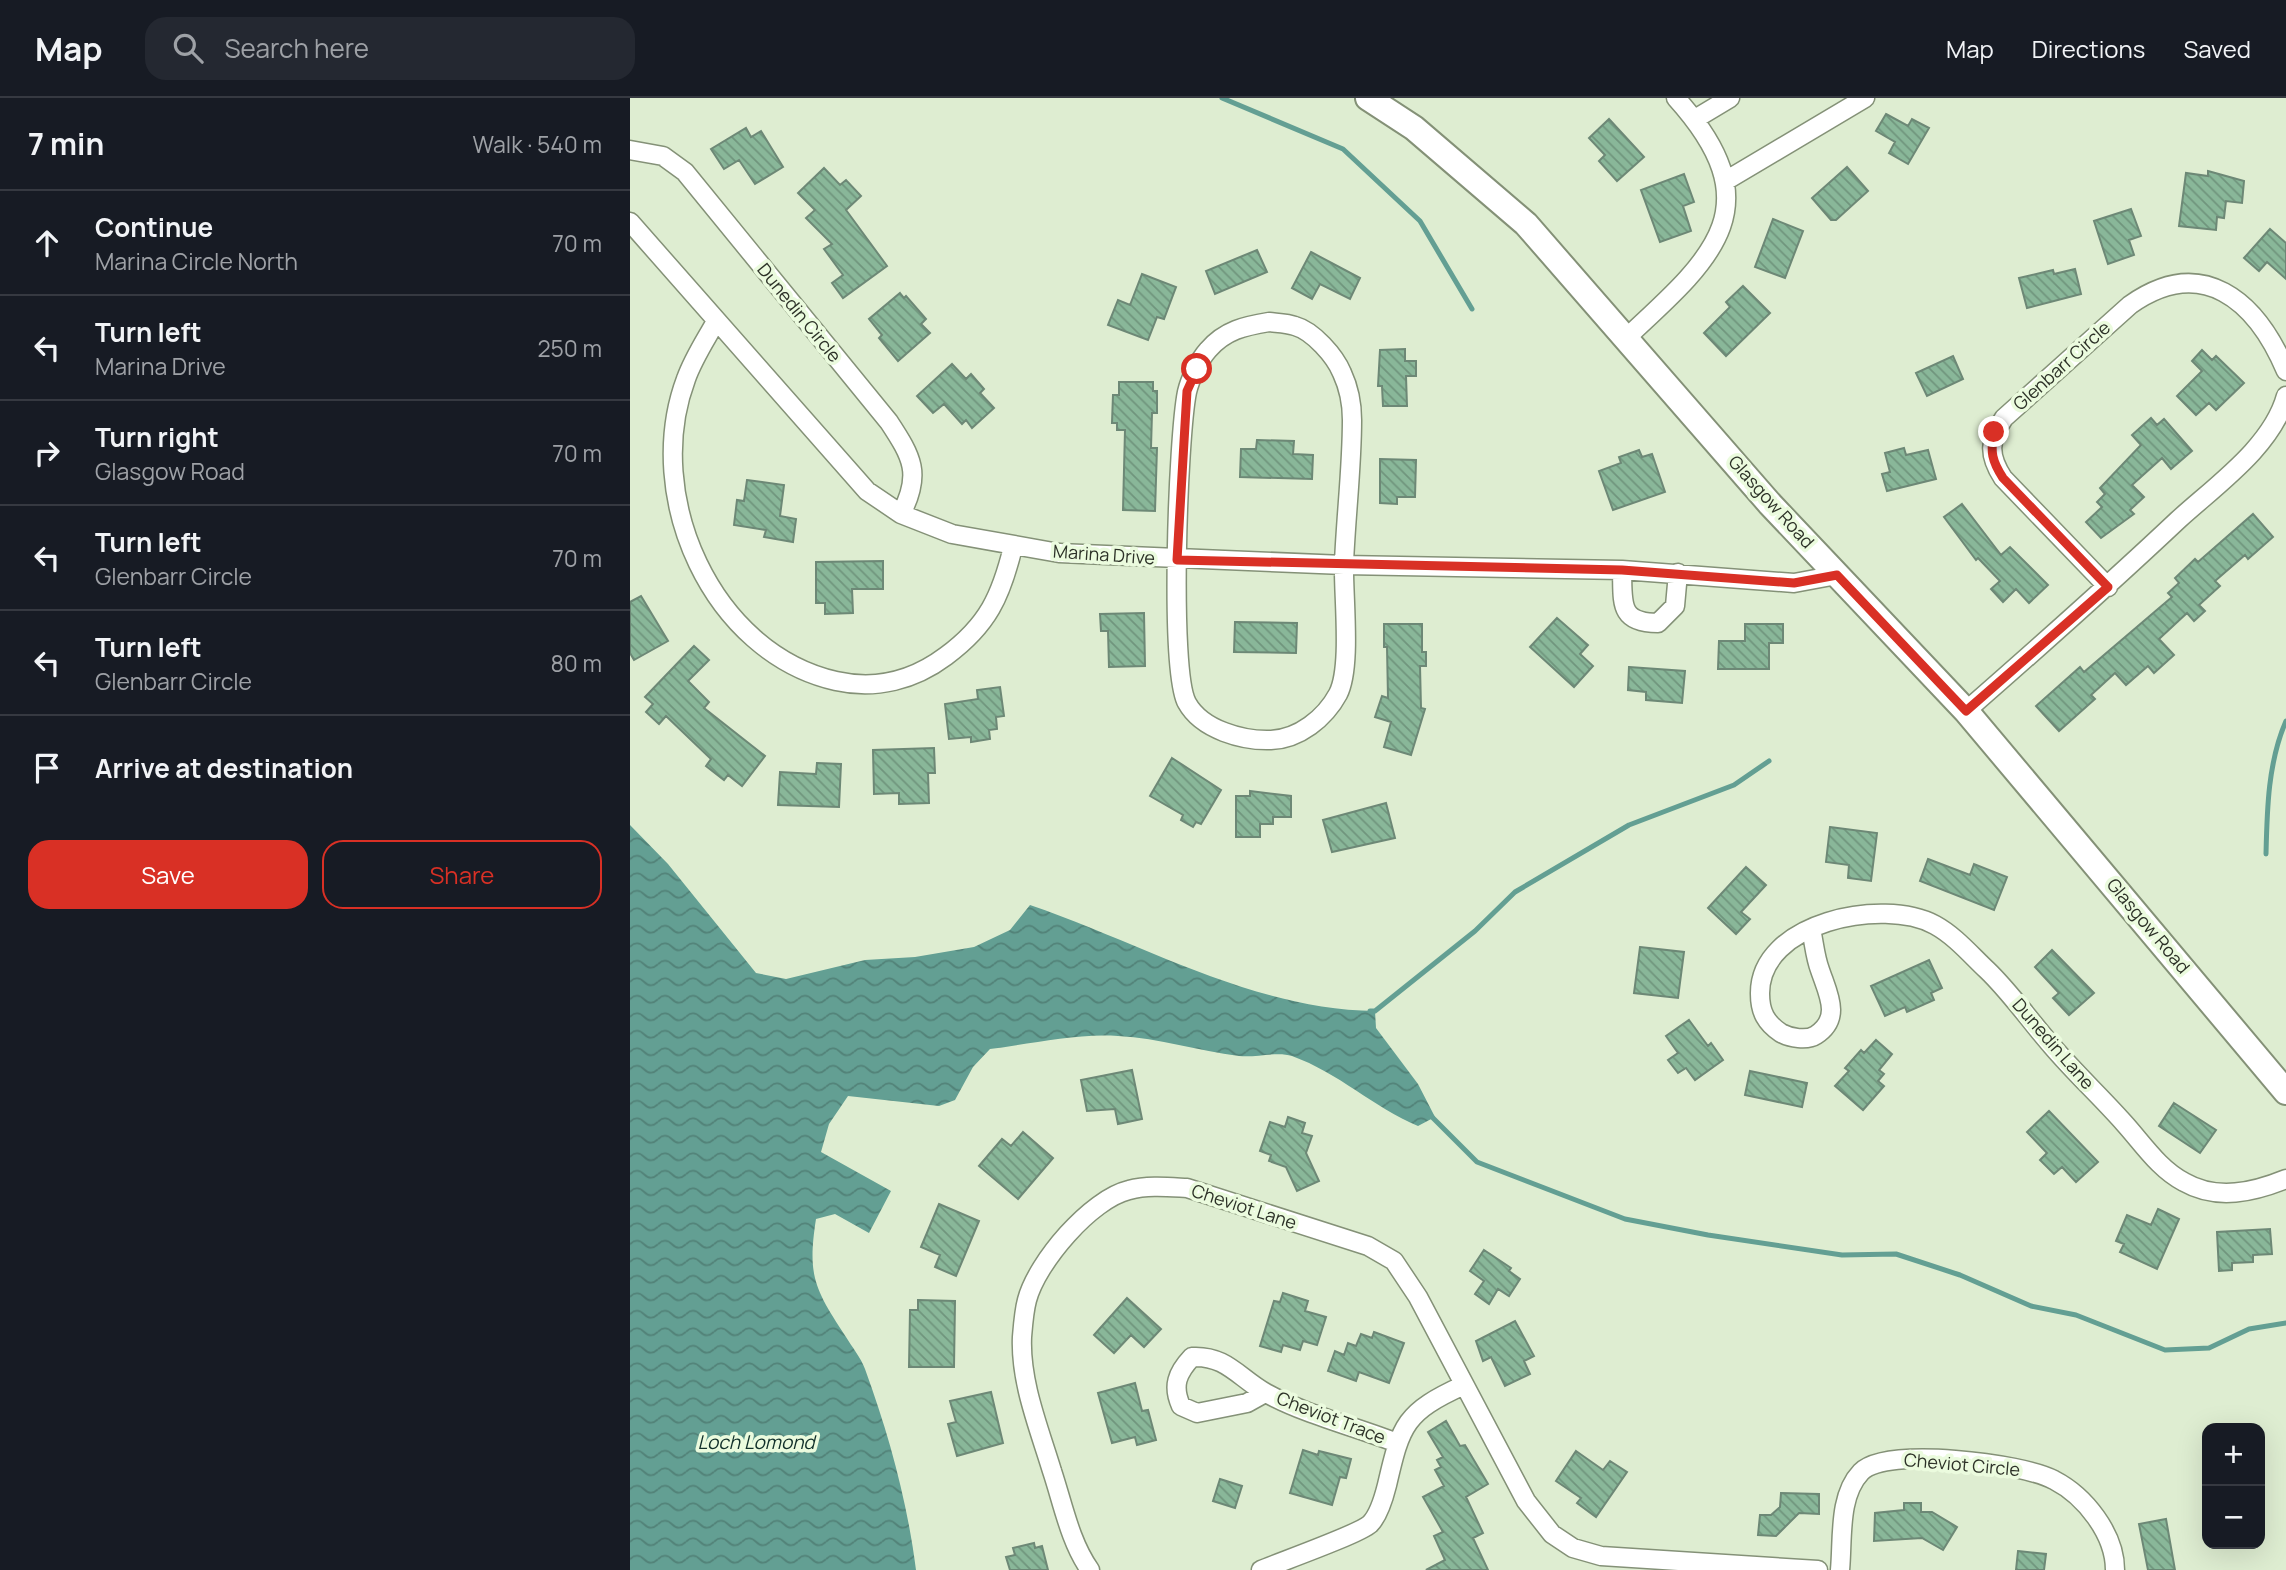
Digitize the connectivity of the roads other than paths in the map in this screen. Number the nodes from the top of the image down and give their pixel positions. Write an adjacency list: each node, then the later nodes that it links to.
1 (1368, 98): 10 (street, Glasgow Road)
2 (1676, 98): 5 (street)
3 (1730, 98): 5 (street)
4 (1865, 98): 7 (street)
5 (1695, 119): 7 (street)
6 (630, 150): 13 (street, Dunedin Circle)
7 (1727, 180): 10 (street)
8 (630, 222): 9 (street, Marina Drive)
9 (715, 323): 13 (street, Marina Drive); 14 (street)
10 (1625, 339): 19 (street, Glasgow Road)
11 (2286, 371): 20 (street, Glenbarr Circle)
12 (2286, 396): 20 (street)
13 (901, 514): 14 (street, Marina Drive)
14 (1013, 547): 15 (street, Marina Drive)
15 (1177, 560): 16 (street, Marina Drive); 16 (street); 16 (street)
16 (1344, 565): 17 (street, Marina Drive)
17 (1622, 570): 18 (street, Marina Drive); 18 (street)
18 (1678, 572): 19 (street, Marina Drive)
19 (1837, 575): 21 (street, Glasgow Road)
20 (2108, 587): 21 (street)
21 (1966, 711): 23 (street, Glasgow Road)
22 (1811, 929): 22 (street, Dunedin Lane); 24 (street, Dunedin Lane)
23 (2286, 1092)
24 (2286, 1180)
25 (1464, 1385): 27 (street); 28 (street, Cheviot Lane); 29 (street, Cheviot Lane)
26 (1265, 1392): 26 (street, Cheviot Trace); 27 (street, Cheviot Trace)
27 (1397, 1443): 30 (street)
28 (1704, 1567): 31 (street, Cheviot Lane)
29 (1090, 1570)
30 (1261, 1570)
31 (1818, 1570)
32 (1840, 1570): 33 (street, Cheviot Circle)
33 (2115, 1570)

